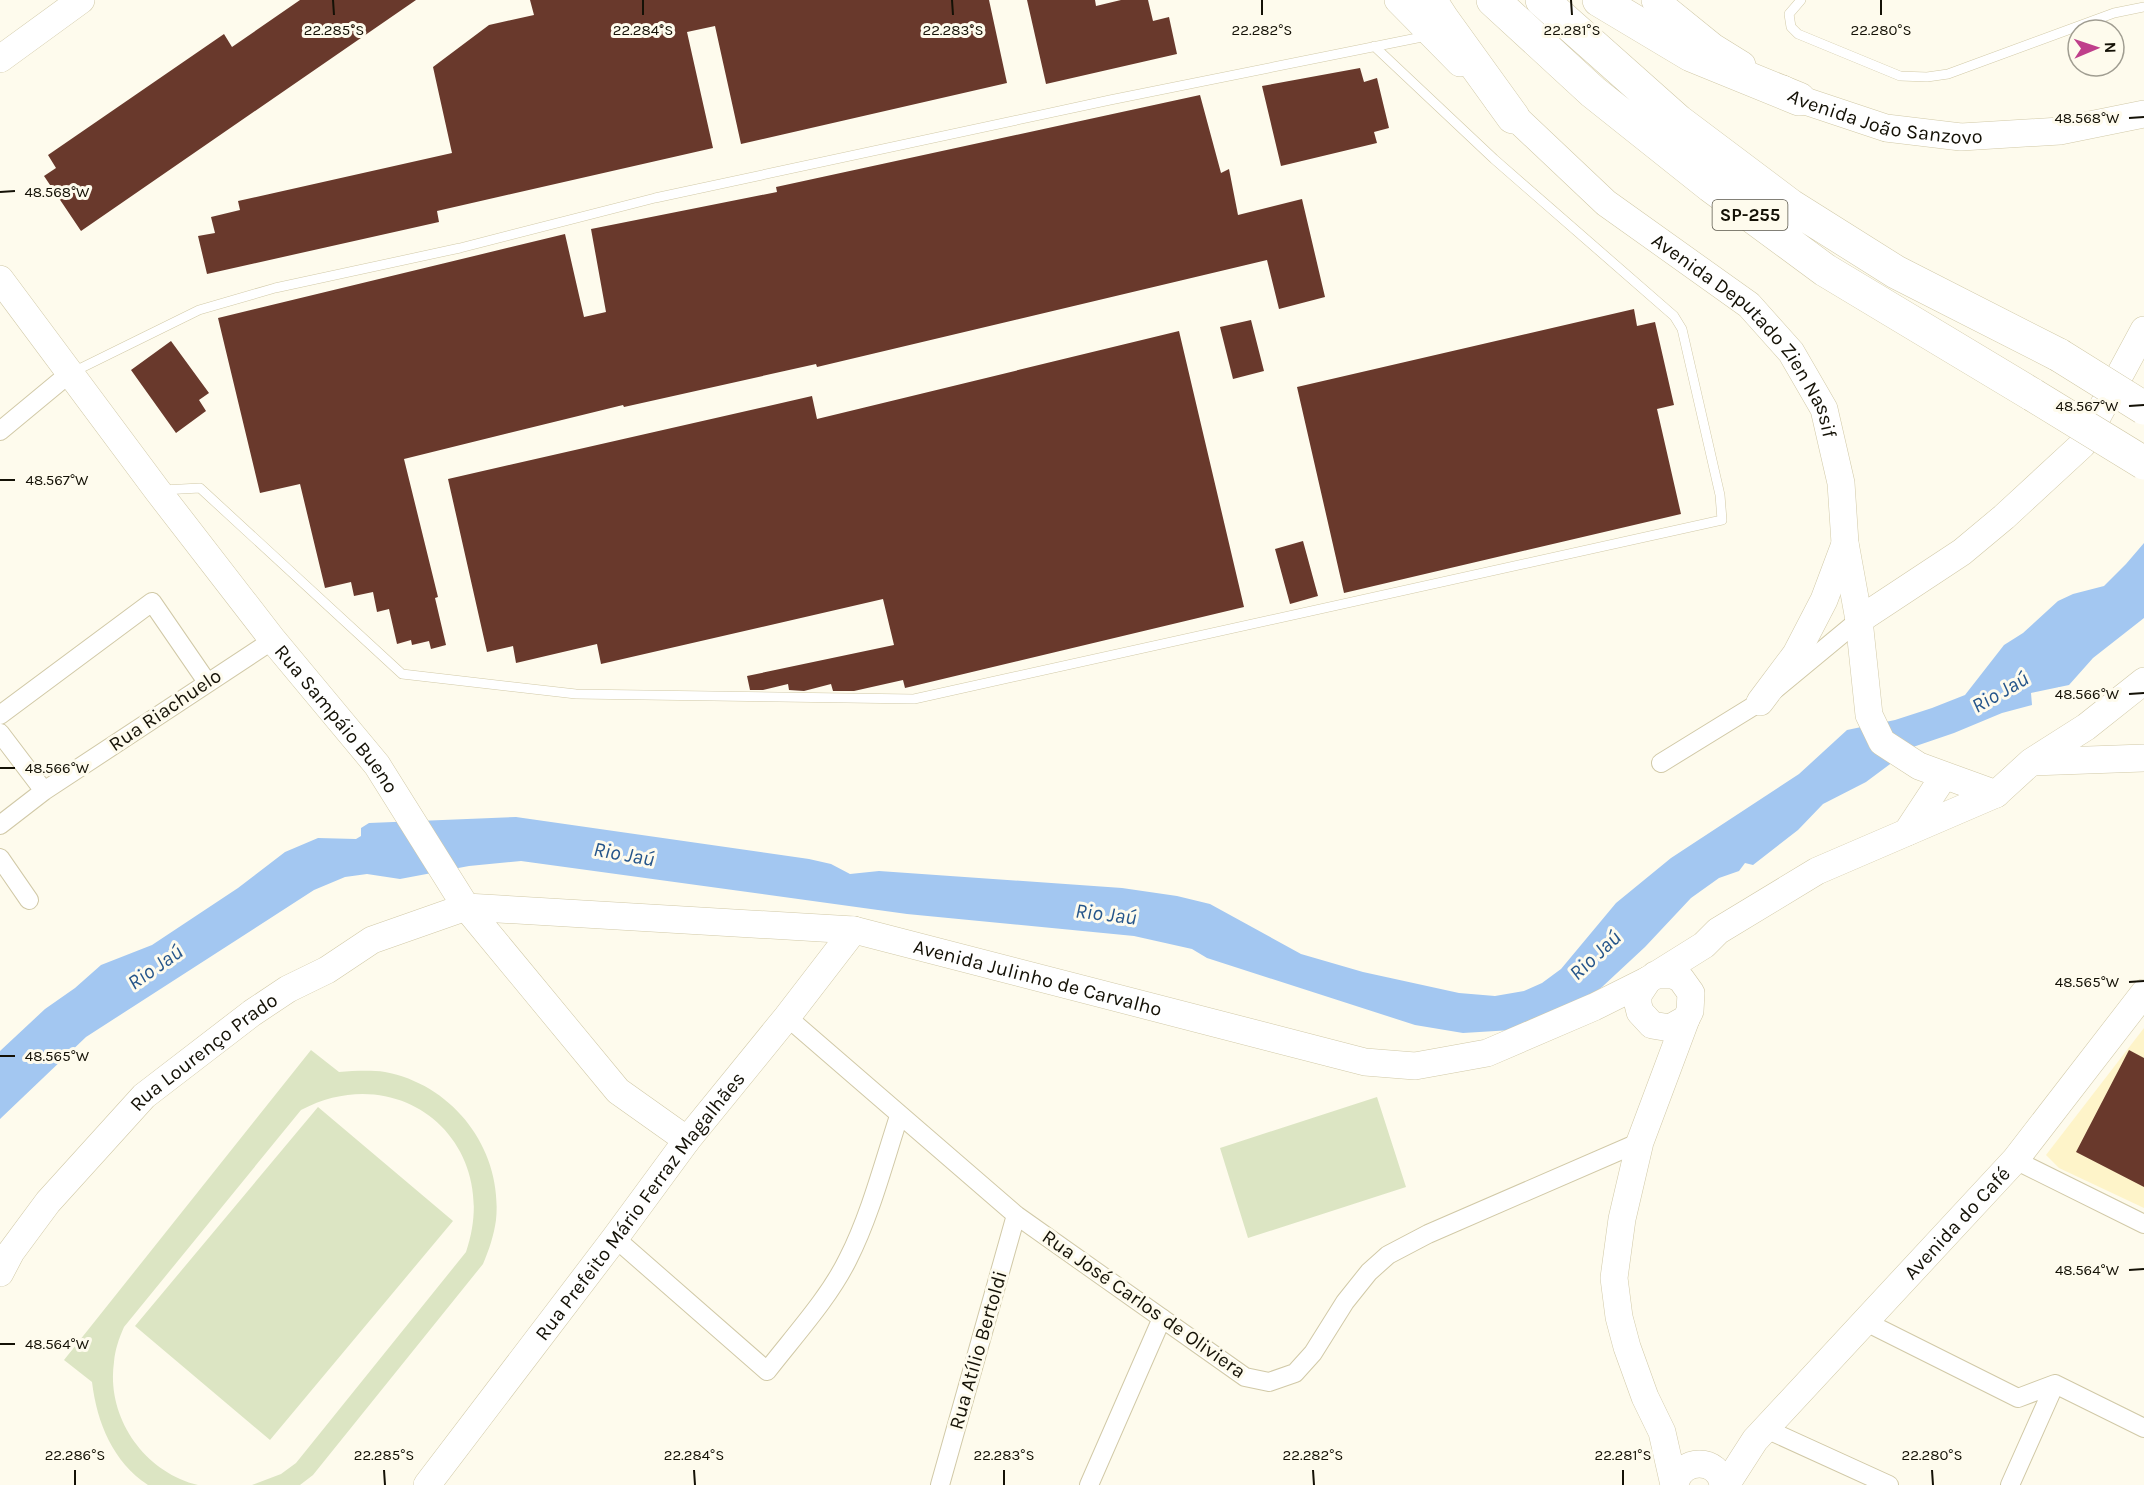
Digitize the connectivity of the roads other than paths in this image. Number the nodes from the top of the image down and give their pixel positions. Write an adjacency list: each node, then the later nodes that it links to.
1 (81, 0): 12 (street)
2 (1398, 0): 10 (street, Avenida Deputado Zien Nassif)
3 (1431, 0): 15 (highway)
4 (1493, 0): 21 (highway, SP-255, bridge)
5 (1542, 0): 19 (highway, SP-255, bridge)
6 (1599, 0): 13 (highway)
7 (1655, 0): 13 (street, Avenida João Sanzovo)
8 (1801, 0): 9 (lane)
9 (2144, 7)
10 (1432, 34): 11 (lane); 15 (street, Avenida Deputado Zien Nassif)
11 (1374, 46): 18 (lane); 22 (lane)
12 (0, 59)
13 (1799, 99): 14 (street, Avenida João Sanzovo)
14 (2144, 114)
15 (1514, 117): 23 (street, Avenida Deputado Zien Nassif)
16 (0, 279): 18 (street, Rua Sampáio Bueno)
17 (2144, 330): 24 (street)
18 (70, 373): 20 (street); 22 (street, Rua Sampáio Bueno)
19 (2144, 408)
20 (0, 430)
21 (2144, 463)
22 (158, 490): 25 (street, Rua Sampáio Bueno)
23 (1845, 543): 24 (street, Avenida Deputado Zien Nassif); 28 (street)
24 (1860, 632): 28 (street); 34 (street, Avenida Deputado Zien Nassif)
25 (273, 640): 27 (street, Rua Riachuelo); 41 (street, Rua Sampáio Bueno)
26 (2144, 681): 32 (street, Avenida Julinho de Carvalho)
27 (207, 682): 29 (street); 35 (street, Rua Riachuelo)
28 (1760, 702): 33 (street)
29 (0, 715)
30 (0, 733): 35 (street)
31 (2144, 758): 32 (street)
32 (2031, 762): 36 (street, Avenida Julinho de Carvalho)
33 (1661, 763)
34 (1944, 776): 36 (street, Avenida Deputado Zien Nassif); 38 (street)
35 (44, 791): 37 (street, Rua Riachuelo)
36 (1996, 794): 38 (street, Avenida Julinho de Carvalho)
37 (0, 825)
38 (1907, 832): 43 (street, Avenida Julinho de Carvalho)
39 (0, 858): 40 (street)
40 (29, 900)
41 (466, 907): 42 (street, Avenida Julinho de Carvalho); 52 (street, Rua Sampáio Bueno); 58 (street, Rua Lourenço Prado)
42 (854, 930): 46 (street, Avenida Julinho de Carvalho); 48 (street, Rua Prefeito Mário Ferraz Magalhães)
43 (1711, 938): 44 (street, Avenida Julinho de Carvalho); 47 (street)
44 (1651, 978): 46 (street, Avenida Julinho de Carvalho); 47 (street); 49 (street)
45 (2144, 993): 54 (street, Avenida do Café)
46 (1594, 1007): 49 (street)
47 (1689, 1007): 49 (street); 50 (street)
48 (787, 1017): 51 (street, Rua José Carlos de Oliviera); 52 (street, Rua Prefeito Mário Ferraz Magalhães)
49 (1648, 1023): 50 (street)
50 (1662, 1083): 53 (street)
51 (899, 1116): 55 (street, Rua José Carlos de Oliviera); 57 (street)
52 (687, 1140): 57 (street, Rua Prefeito Mário Ferraz Magalhães)
53 (1640, 1142): 59 (street, Rua José Carlos de Oliviera); 63 (street)
54 (2015, 1160): 56 (street); 60 (street, Avenida do Café)
55 (1016, 1215): 59 (street, Rua José Carlos de Oliviera); 67 (street, Rua Atílio Bertoldi)
56 (2144, 1224)
57 (615, 1238): 66 (street, Rua Prefeito Mário Ferraz Magalhães)
58 (0, 1273)
59 (1162, 1318): 68 (street)
60 (1866, 1322): 61 (street); 64 (street, Avenida do Café)
61 (2055, 1384): 62 (street); 71 (street)
62 (2144, 1428)
63 (1662, 1432): 65 (street); 69 (street)
64 (1760, 1434): 65 (street, Avenida do Café); 70 (street)
65 (1714, 1475): 69 (street, Avenida do Café)
66 (427, 1485)
67 (940, 1485)
68 (1089, 1485)
69 (1674, 1485)
70 (1889, 1485)
71 (2010, 1485)

